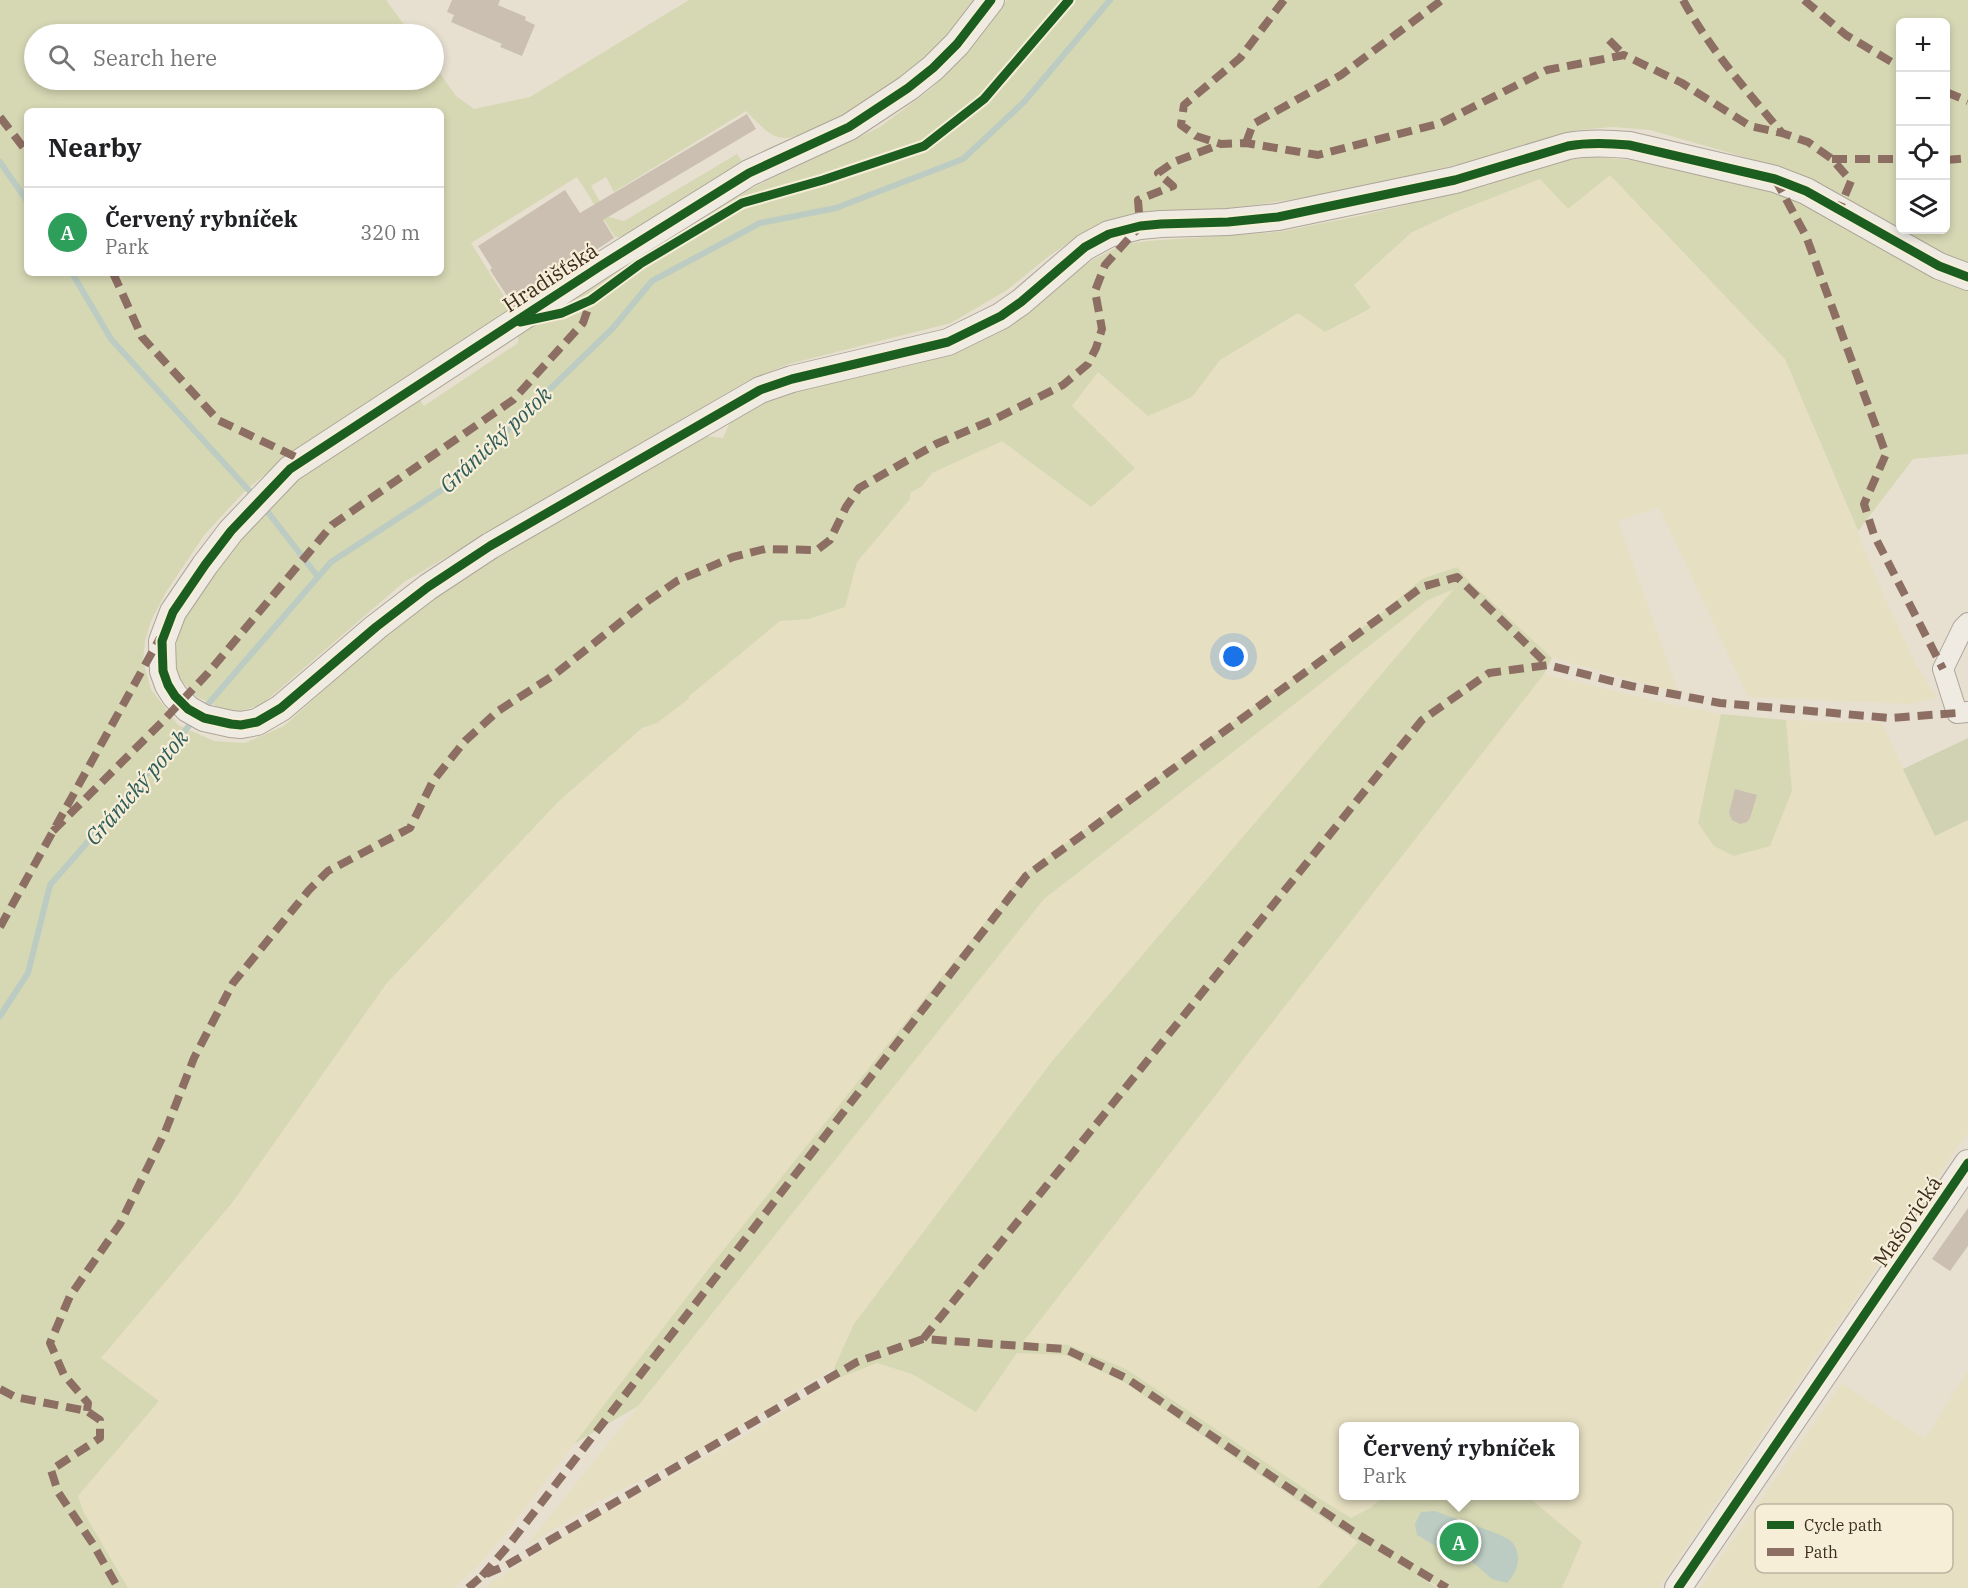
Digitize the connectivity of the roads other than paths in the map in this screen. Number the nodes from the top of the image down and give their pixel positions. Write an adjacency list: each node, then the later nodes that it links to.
1 (991, 0): 2 (street, Hradišťská)
2 (1968, 277)
3 (1968, 623): 4 (street)
4 (1963, 712)
5 (1968, 1163): 6 (street, Mašovická)
6 (1678, 1588)

